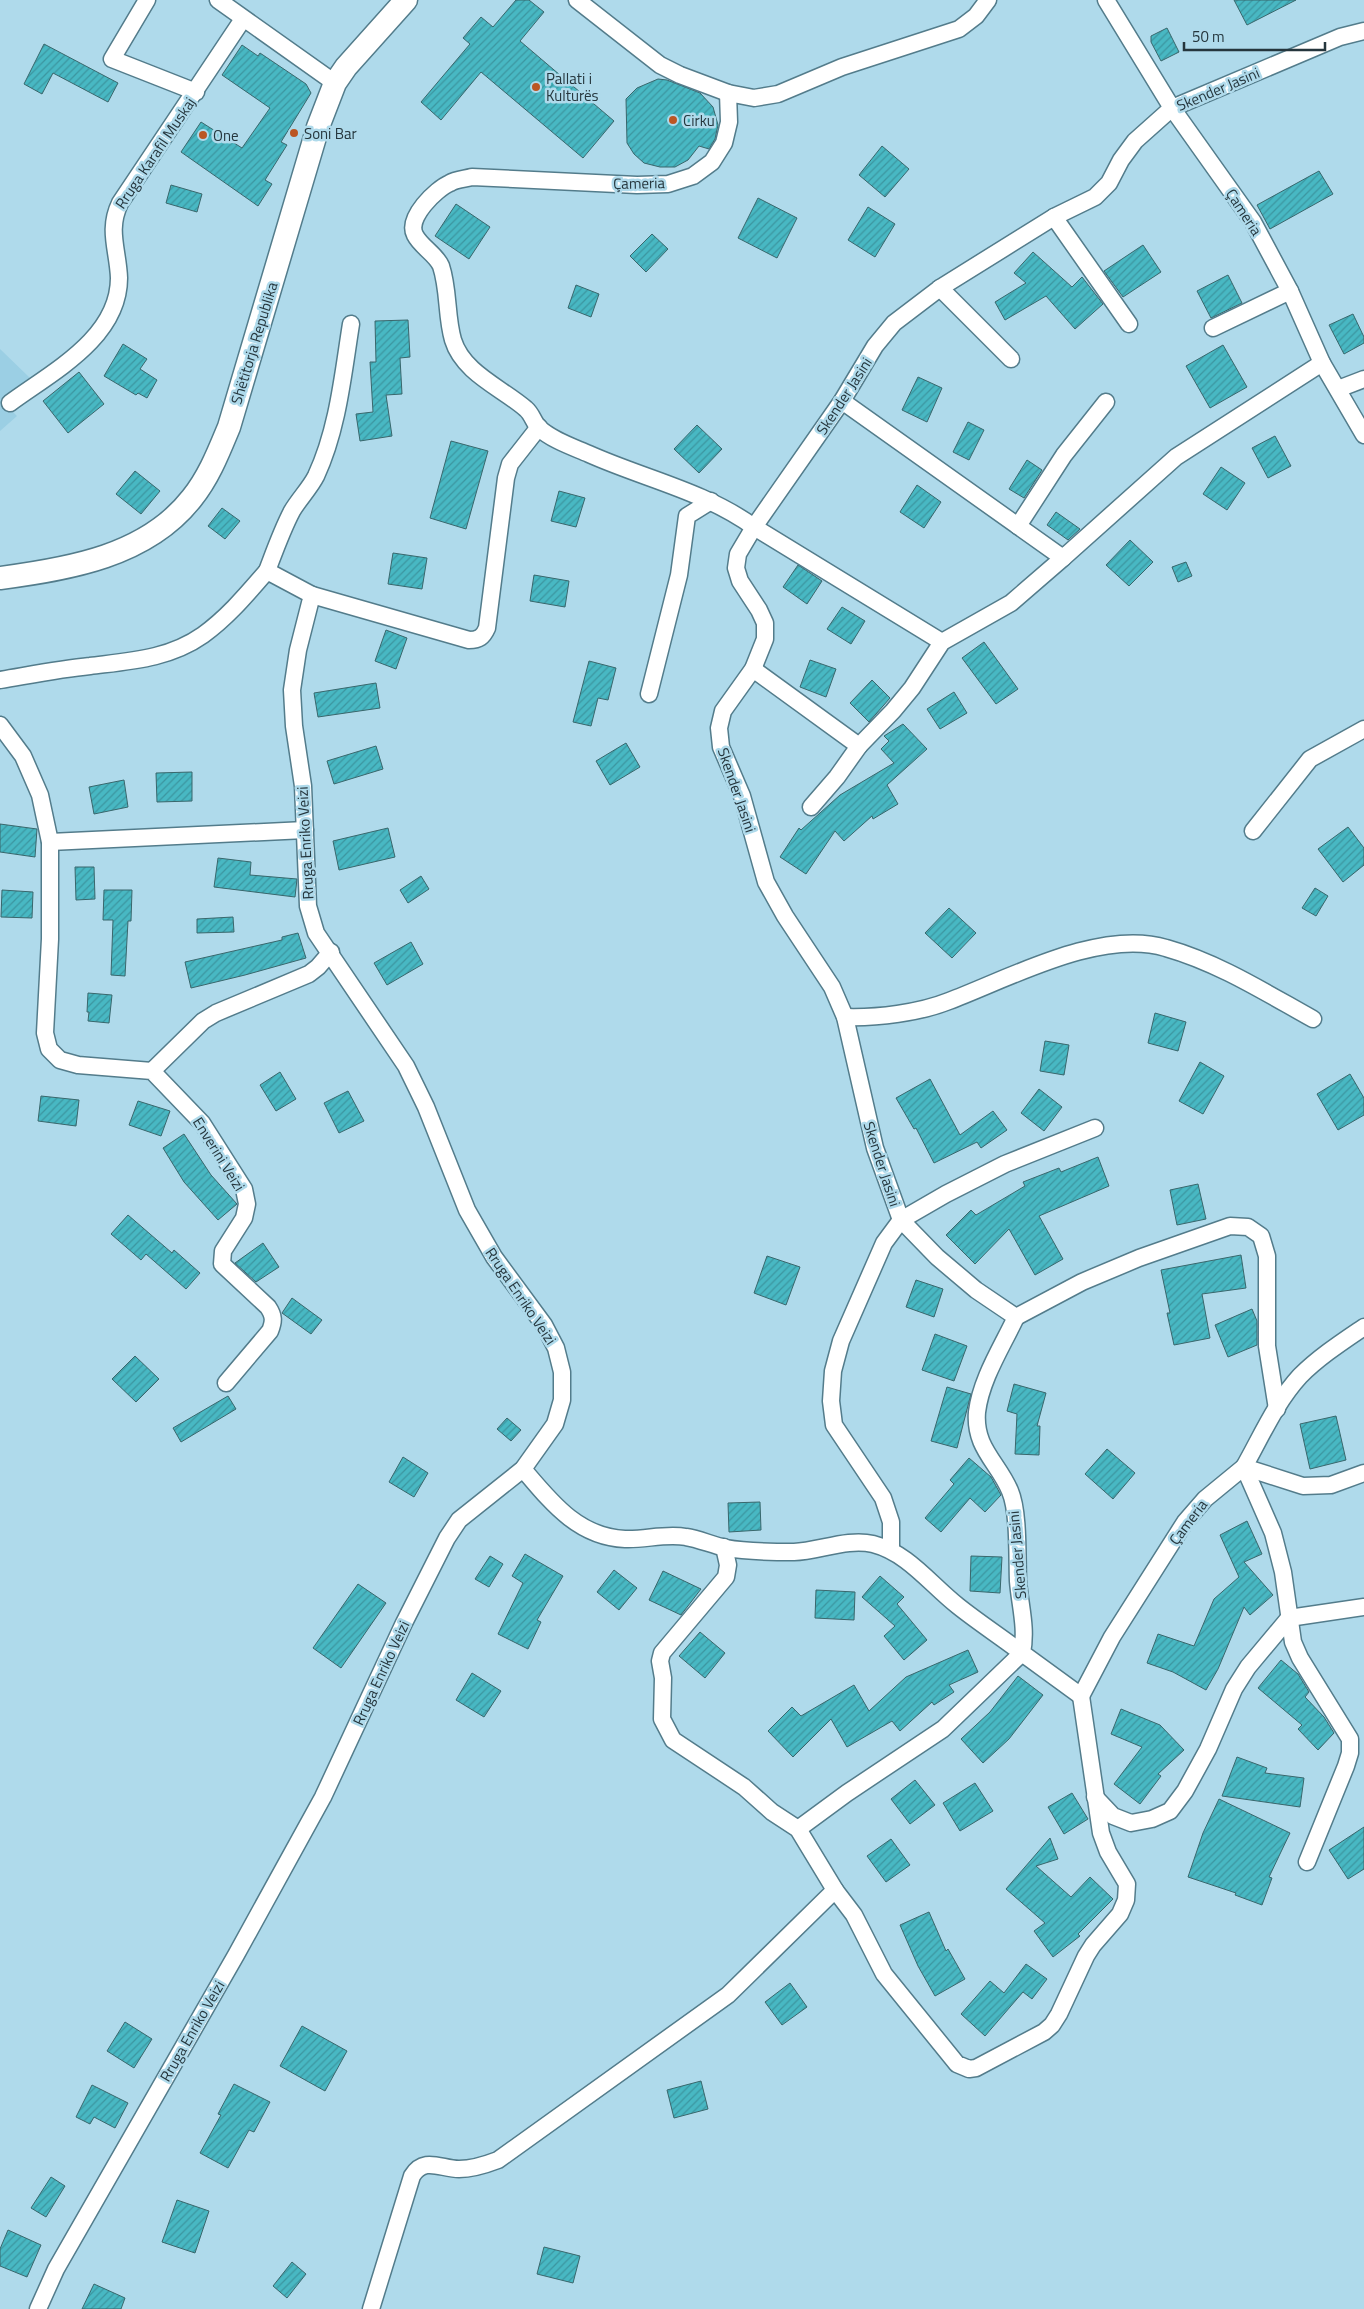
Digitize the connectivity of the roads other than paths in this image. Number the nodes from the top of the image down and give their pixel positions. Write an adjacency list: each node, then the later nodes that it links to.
1 (147, 0): 10 (street)
2 (218, 0): 7 (street)
3 (406, 0): 9 (main road, Shëtitorja Republika)
4 (988, 0): 11 (street)
5 (1106, 0): 12 (street, Çameria)
6 (586, 3): 11 (street)
7 (244, 19): 9 (street); 10 (street, Rruga Karafil Muskaj)
8 (1364, 32): 12 (street, Skender Jasini)
9 (335, 84): 35 (main road, Shëtitorja Republika)
10 (196, 92): 25 (street, Rruga Karafil Muskaj)
11 (728, 93): 26 (street, Çameria)
12 (1172, 108): 13 (street, Skender Jasini); 15 (street, Çameria)
13 (1054, 217): 14 (street, Skender Jasini); 17 (street)
14 (940, 288): 19 (street); 23 (street, Skender Jasini)
15 (1290, 291): 18 (street); 20 (street, Çameria)
16 (351, 324): 34 (street)
17 (1129, 324)
18 (1213, 328)
19 (1011, 359)
20 (1322, 363): 22 (street, Çameria); 33 (street)
21 (1364, 379): 22 (street)
22 (1338, 389): 27 (street, Çameria)
23 (842, 401): 31 (street); 32 (street, Skender Jasini)
24 (1106, 402): 31 (street)
25 (10, 403)
26 (539, 428): 28 (street); 36 (street)
27 (1364, 435)
28 (687, 490): 29 (street); 30 (street)
29 (712, 501): 30 (street); 32 (street)
30 (687, 516): 40 (street)
31 (1018, 526): 33 (street)
32 (754, 527): 37 (street); 38 (street, Skender Jasini)
33 (1063, 558): 37 (street)
34 (267, 571): 36 (street); 39 (street)
35 (0, 578)
36 (312, 596): 45 (street, Rruga Enriko Veizi)
37 (942, 642): 43 (street)
38 (753, 669): 43 (street); 49 (street, Skender Jasini)
39 (0, 680)
40 (649, 694)
41 (0, 725): 47 (street)
42 (1364, 729): 46 (street)
43 (859, 746): 44 (street)
44 (811, 807)
45 (305, 830): 47 (street); 48 (street, Rruga Enriko Veizi)
46 (1253, 831)
47 (50, 842): 51 (street)
48 (331, 952): 51 (street); 59 (street, Rruga Enriko Veizi)
49 (845, 1017): 50 (street); 53 (street, Skender Jasini)
50 (1313, 1019)
51 (152, 1071): 56 (street, Enverini Veizi)
52 (1095, 1128): 53 (street)
53 (901, 1220): 54 (street, Skender Jasini); 62 (street)
54 (1016, 1317): 57 (street); 65 (street, Skender Jasini)
55 (1364, 1327): 57 (street)
56 (226, 1383)
57 (1277, 1409): 58 (street)
58 (1244, 1467): 60 (street); 64 (street); 66 (street, Çameria)
59 (522, 1469): 61 (street); 71 (street, Rruga Enriko Veizi)
60 (1364, 1473)
61 (724, 1548): 62 (street); 68 (street)
62 (891, 1550): 65 (street)
63 (1364, 1607): 64 (street)
64 (1288, 1618): 67 (street); 69 (street)
65 (1022, 1653): 66 (street); 68 (street)
66 (1081, 1696): 67 (street)
67 (1094, 1797): 70 (street)
68 (798, 1829): 70 (street)
69 (1306, 1862)
70 (835, 1890): 72 (street)
71 (38, 2309)
72 (371, 2309)

